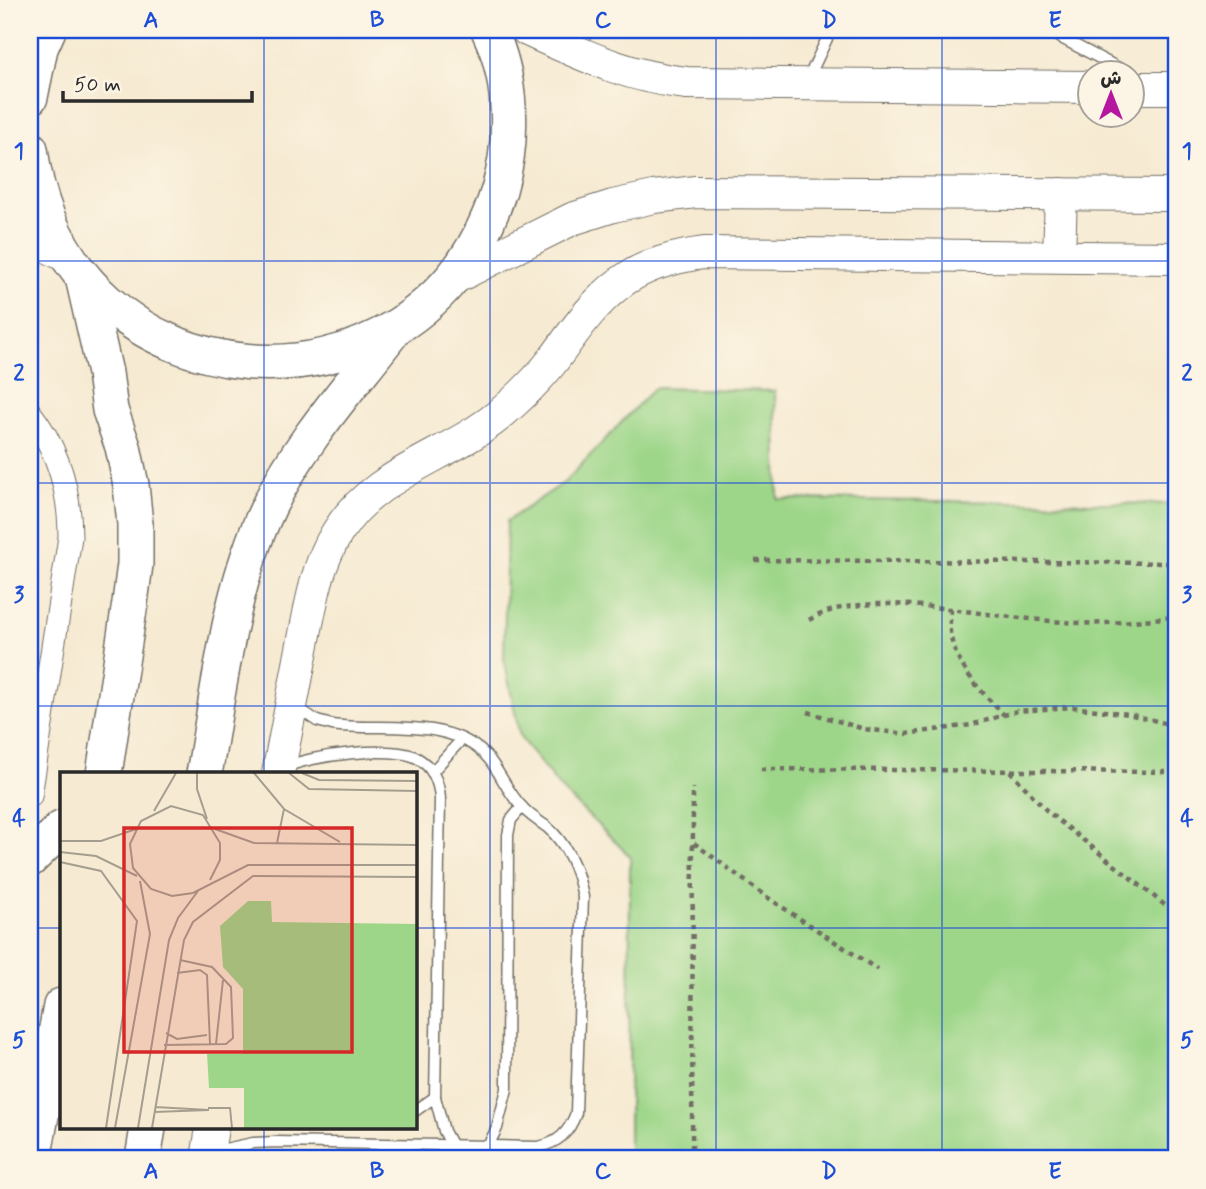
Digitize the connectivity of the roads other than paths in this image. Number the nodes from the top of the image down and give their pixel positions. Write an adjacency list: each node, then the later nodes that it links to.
1 (48, 30): 9 (main road)
2 (489, 30): 17 (main road)
3 (527, 30): 7 (main road)
4 (831, 30): 7 (lane)
5 (1046, 30): 6 (lane)
6 (1104, 60)
7 (805, 84): 8 (main road)
8 (1076, 87)
9 (30, 97)
10 (30, 149): 16 (main road)
11 (1061, 194): 12 (main road); 14 (main road); 17 (main road)
12 (1176, 195)
13 (30, 237): 16 (main road)
14 (1059, 256): 15 (main road); 20 (main road)
15 (1176, 258)
16 (74, 267): 18 (main road); 22 (main road)
17 (452, 279): 18 (main road)
18 (396, 327): 23 (main road)
19 (30, 413): 26 (street)
20 (291, 704): 21 (lane); 24 (main road)
21 (463, 738): 25 (lane); 27 (lane)
22 (104, 772)
23 (204, 772)
24 (278, 772): 25 (lane)
25 (432, 772): 31 (lane)
26 (30, 796)
27 (522, 807): 36 (lane); 36 (lane)
28 (60, 830): 29 (main road)
29 (30, 859)
30 (60, 1011): 37 (main road)
31 (435, 1097): 32 (lane); 35 (lane)
32 (416, 1110)
33 (148, 1130): 38 (main road)
34 (209, 1146): 35 (lane)
35 (452, 1146): 36 (lane)
36 (488, 1146)
37 (33, 1159)
38 (143, 1159)

